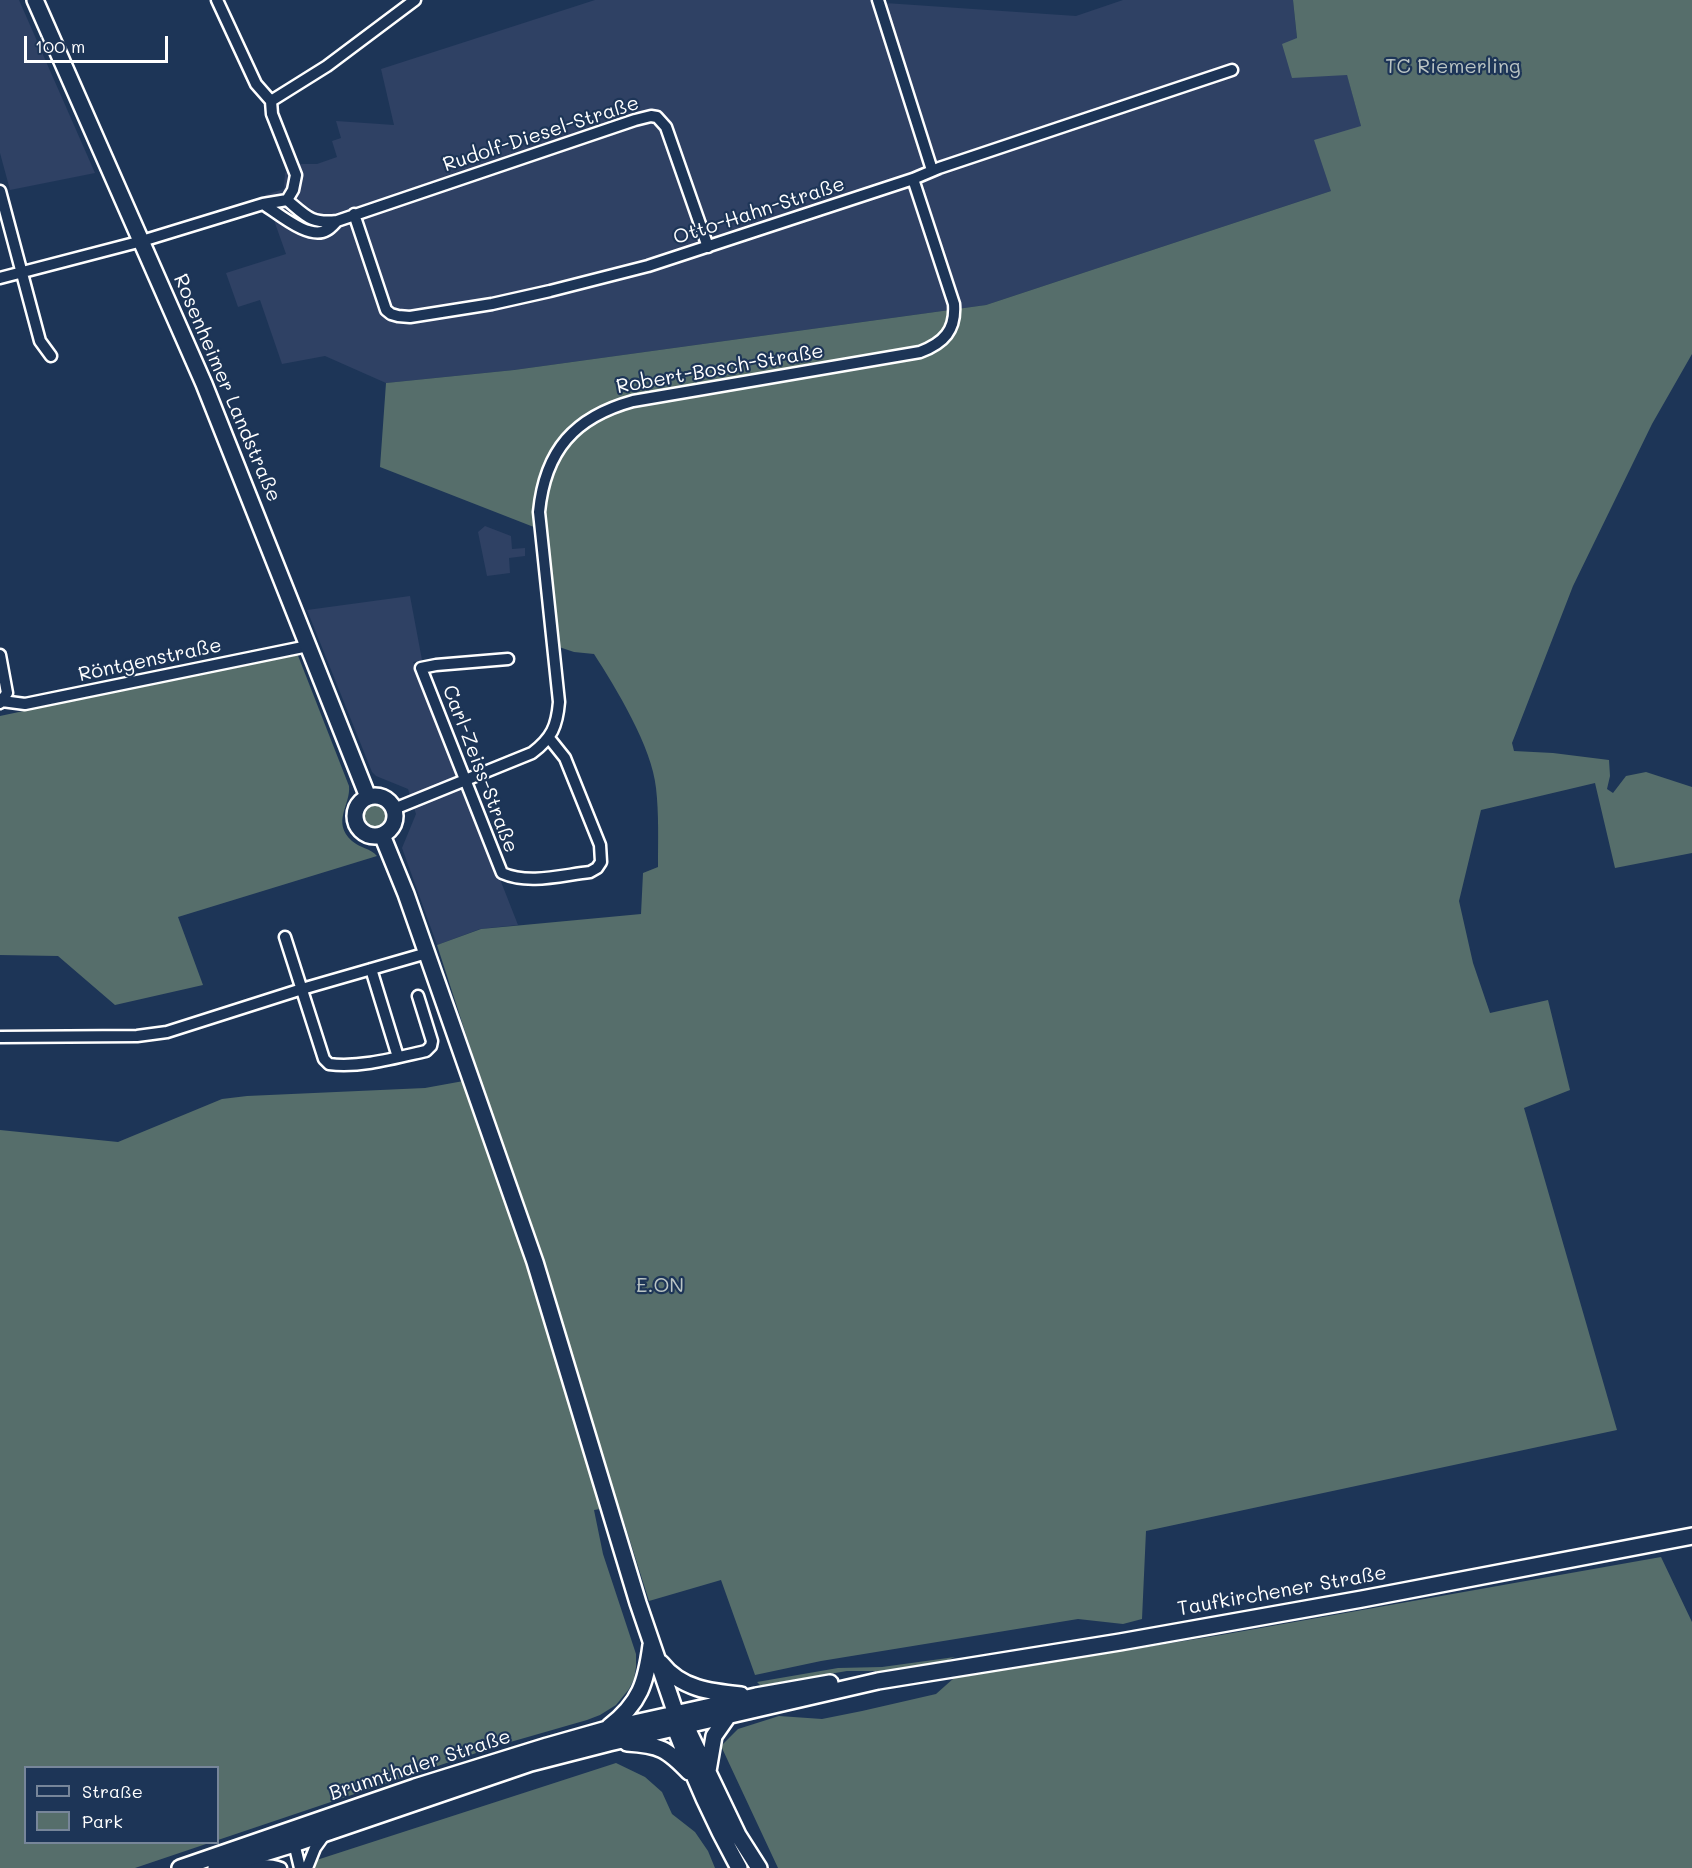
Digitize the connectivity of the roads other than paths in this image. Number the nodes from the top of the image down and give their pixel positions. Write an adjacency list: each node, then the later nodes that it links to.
1 (35, 0): 14 (main road, Rosenheimer Landstraße)
2 (217, 0): 6 (street)
3 (415, 0): 6 (street)
4 (878, 0): 7 (street)
5 (1232, 70): 7 (street, Otto-Hahn-Straße)
6 (271, 101): 10 (street)
7 (932, 170): 8 (street, Otto-Hahn-Straße)
8 (913, 179): 15 (street, Otto-Hahn-Straße); 23 (street, Robert-Bosch-Straße)
9 (0, 191): 16 (street)
10 (287, 200): 11 (street); 13 (street)
11 (262, 204): 13 (street, Rudolf-Diesel-Straße); 14 (street)
12 (354, 214): 13 (street, Rudolf-Diesel-Straße); 15 (street, Otto-Hahn-Straße); 15 (street, Rudolf-Diesel-Straße)
13 (337, 221)
14 (142, 241): 16 (street); 19 (main road, Rosenheimer Landstraße)
15 (708, 247)
16 (22, 273): 17 (street); 18 (street)
17 (0, 278)
18 (51, 356)
19 (308, 646): 22 (street, Röntgenstraße); 25 (main road, Rosenheimer Landstraße)
20 (0, 655): 22 (street)
21 (508, 659): 24 (street, Carl-Zeiss-Straße)
22 (1, 702)
23 (549, 738): 24 (street); 24 (street, Carl-Zeiss-Straße)
24 (465, 781): 26 (street)
25 (368, 797): 26 (main road); 27 (main road)
26 (394, 809): 27 (main road)
27 (382, 835): 29 (main road)
28 (285, 937): 31 (street)
29 (427, 953): 30 (street); 36 (main road)
30 (371, 969): 31 (street); 34 (street)
31 (302, 989): 33 (street); 34 (street)
32 (418, 996): 34 (street)
33 (0, 1037)
34 (398, 1058)
35 (1692, 1536): 38 (main road, Taufkirchener Straße)
36 (651, 1642): 37 (main road); 42 (main road)
37 (657, 1658): 39 (main road); 41 (main road)
38 (878, 1681): 39 (main road, Taufkirchener Straße); 40 (main road, Taufkirchener Straße)
39 (756, 1696): 41 (main road, Taufkirchener Straße)
40 (728, 1716): 41 (main road, Taufkirchener Straße); 43 (main road)
41 (679, 1722): 42 (main road, Brunnthaler Straße); 43 (main road)
42 (608, 1736): 43 (main road); 44 (main road, Brunnthaler Straße); 45 (main road, Brunnthaler Straße)
43 (700, 1775): 52 (main road); 53 (main road)
44 (327, 1833): 45 (main road, Brunnthaler Straße); 51 (street)
45 (292, 1837): 46 (main road, Brunnthaler Straße); 47 (main road, Brunnthaler Straße); 50 (street)
46 (234, 1863): 48 (main road, Brunnthaler Straße); 49 (street)
47 (180, 1868)
48 (216, 1868)
49 (281, 1868)
50 (300, 1868)
51 (307, 1868)
52 (739, 1868)
53 (759, 1868)

